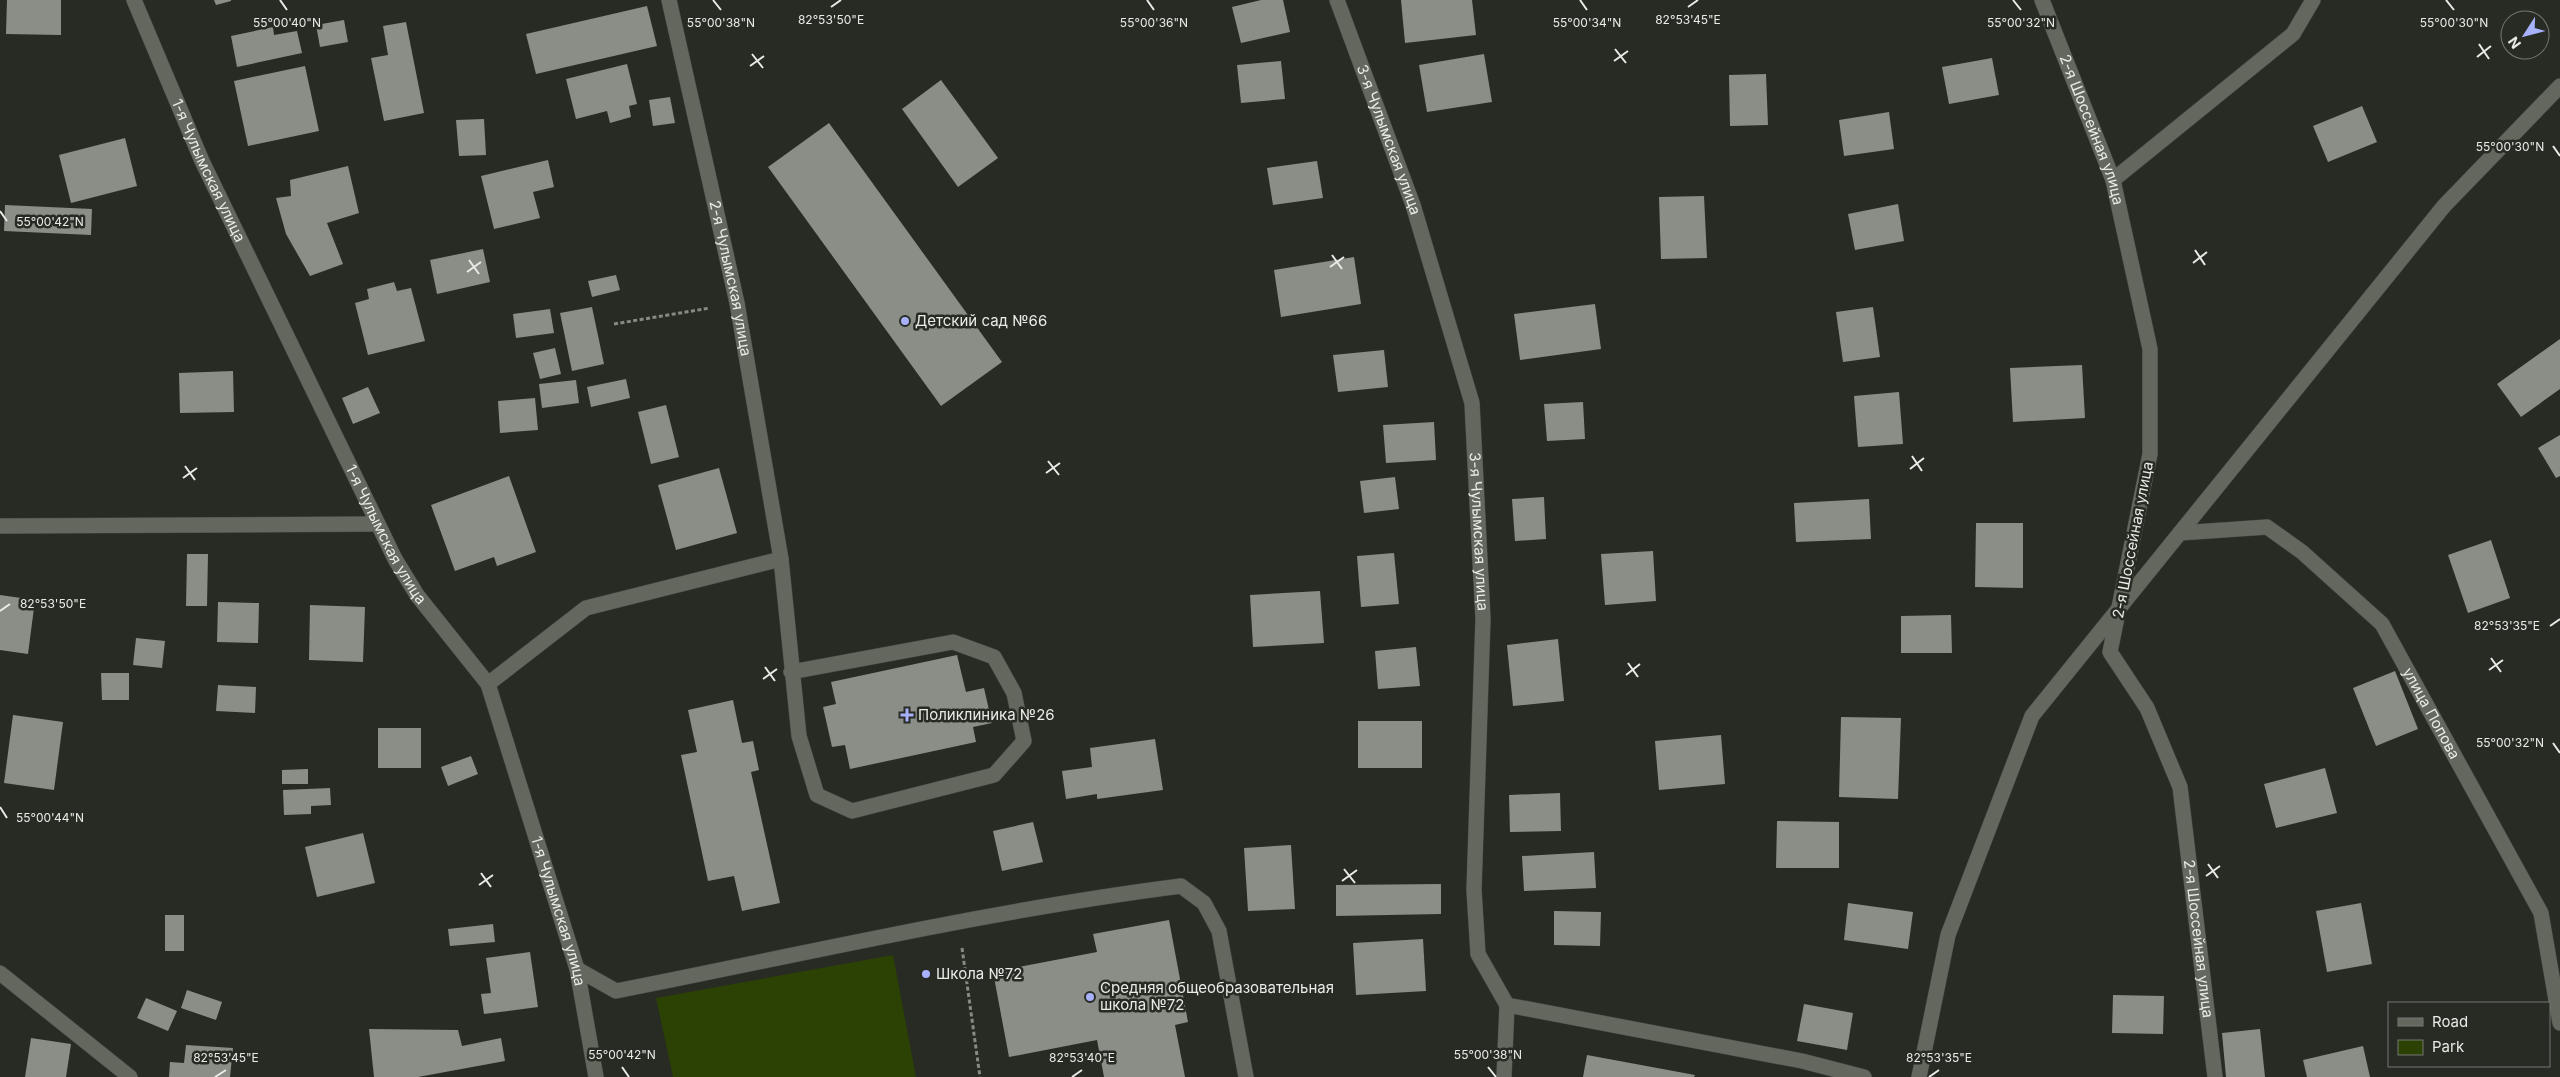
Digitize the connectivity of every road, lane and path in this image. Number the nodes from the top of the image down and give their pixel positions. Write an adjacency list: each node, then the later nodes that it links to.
1 (134, 0): 10 (street, 1-я Чулымская улица)
2 (669, 0): 8 (street, 2-я Чулымская улица)
3 (1336, 0): 20 (street, 3-я Чулымская улица)
4 (2042, 0): 7 (street, 2-я Шоссейная улица)
5 (2313, 0): 7 (street)
6 (2560, 86): 12 (street)
7 (2113, 180): 14 (street, 2-я Шоссейная улица)
8 (737, 303): 9 (path); 13 (street, 2-я Чулымская улица)
9 (614, 324)
10 (377, 524): 11 (street); 16 (street, 1-я Чулымская улица)
11 (0, 526)
12 (2180, 533): 14 (street); 21 (street, улица Попова)
13 (781, 559): 15 (street, 2-я Чулымская улица); 16 (street)
14 (2119, 609): 28 (street); 29 (street, 2-я Шоссейная улица)
15 (791, 672): 15 (street, 2-я Чулымская улица)
16 (488, 684): 18 (street, 1-я Чулымская улица)
17 (958, 923): 18 (street); 24 (path); 25 (street)
18 (577, 969): 23 (street, 1-я Чулымская улица)
19 (0, 974): 22 (street)
20 (1507, 1005): 26 (street); 27 (street)
21 (2560, 1023)
22 (130, 1077)
23 (596, 1077)
24 (980, 1077)
25 (1246, 1077)
26 (1504, 1077)
27 (1864, 1077)
28 (1919, 1077)
29 (2215, 1077)

